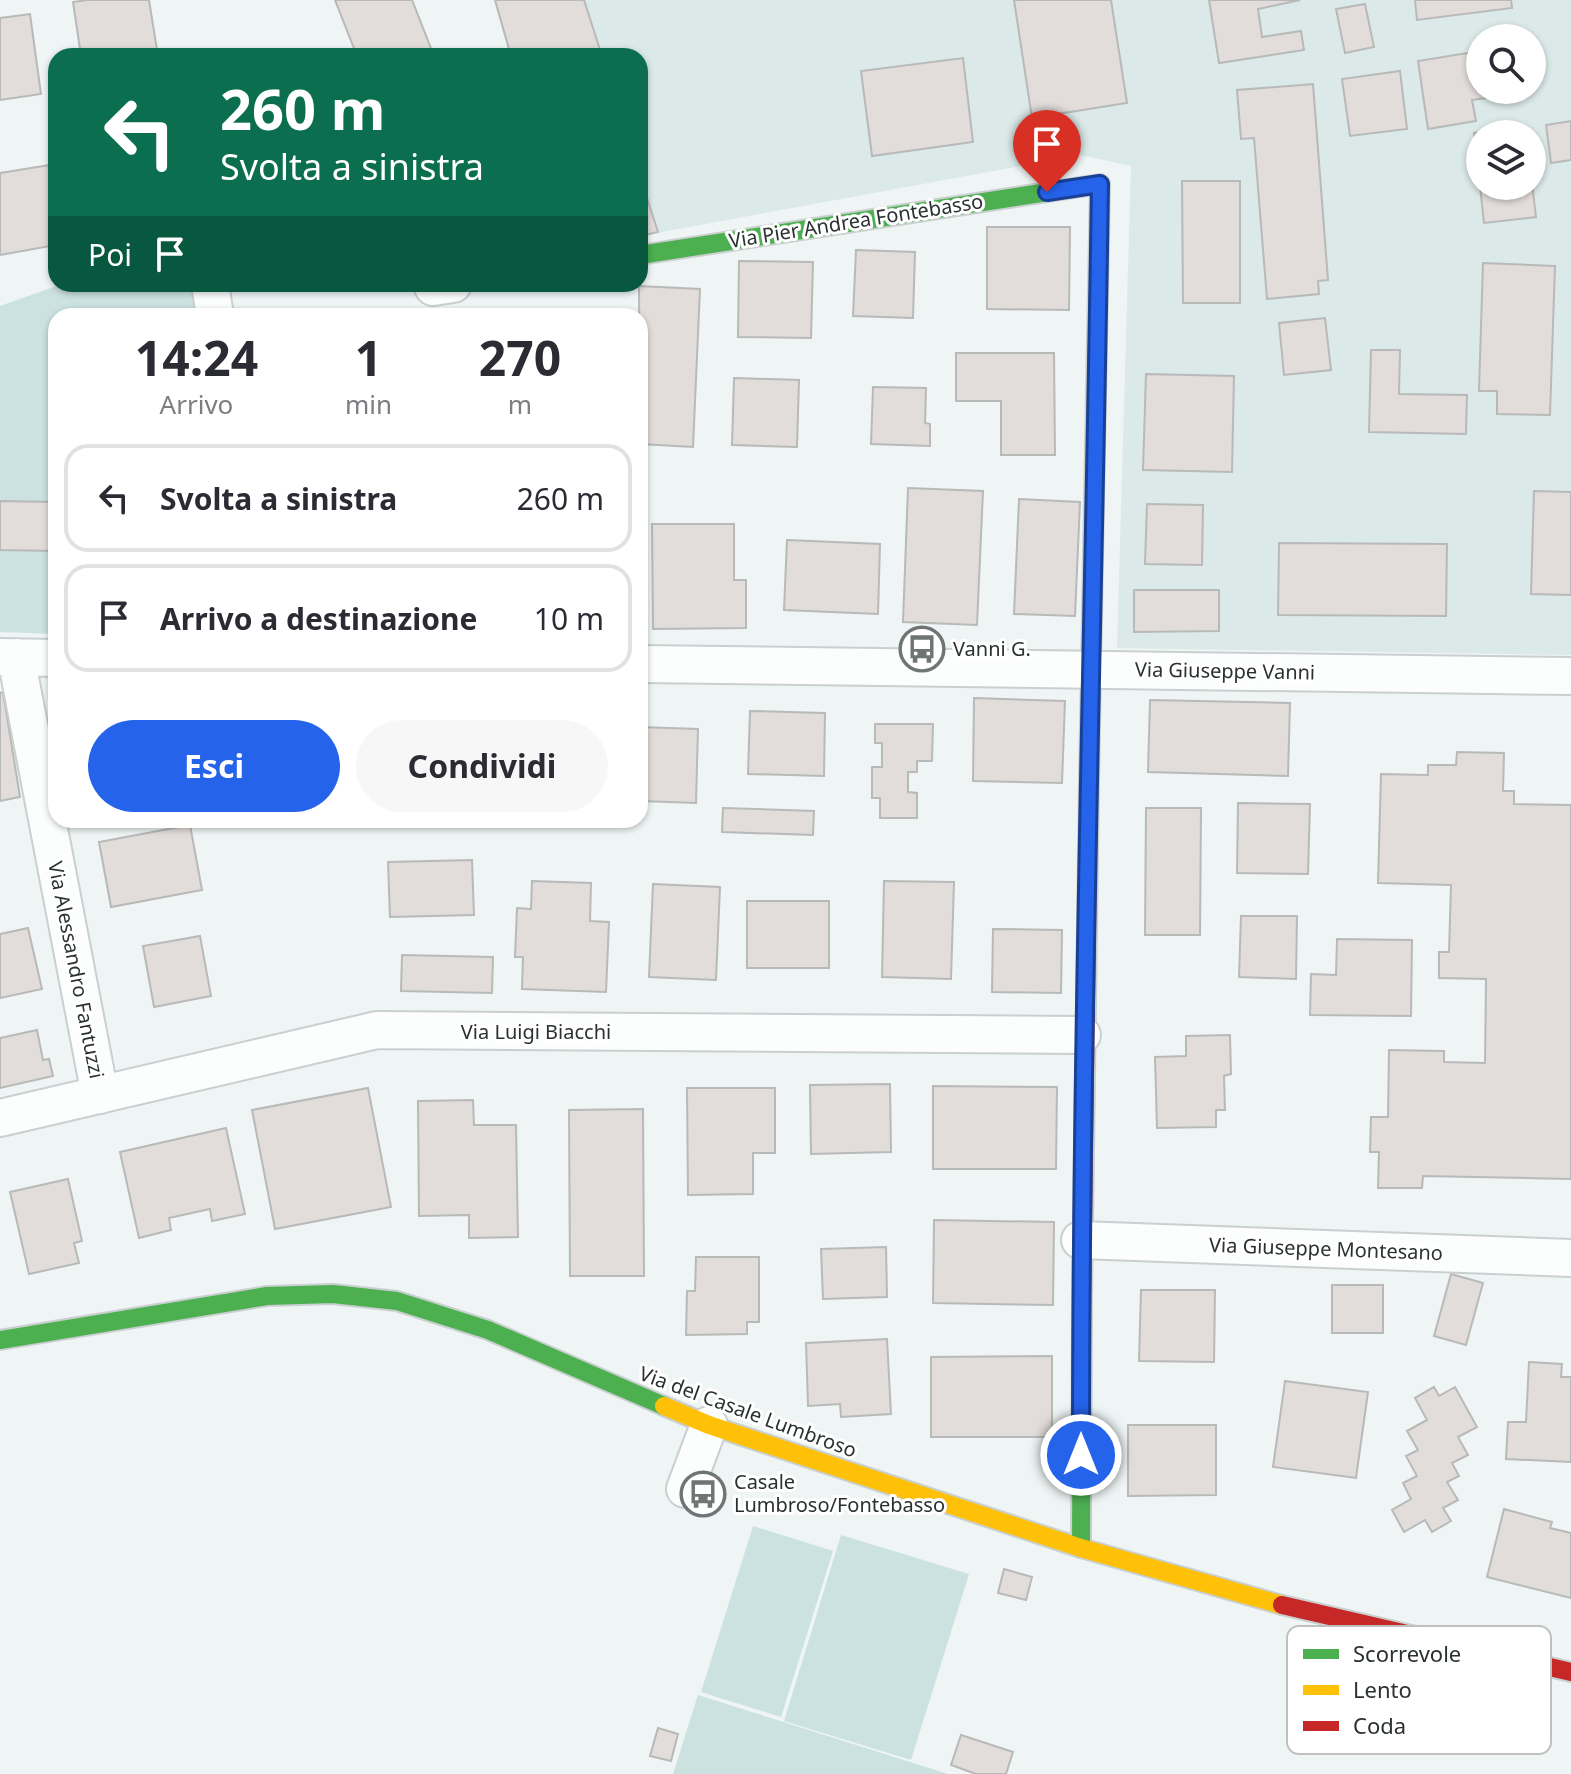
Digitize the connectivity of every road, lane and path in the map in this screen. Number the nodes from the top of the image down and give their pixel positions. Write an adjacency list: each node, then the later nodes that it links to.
1 (648, 254): 5 (street, Via Pier Andrea Fontebasso)
2 (8, 657): 3 (street); 8 (street, Via Alessandro Fantuzzi)
3 (48, 658)
4 (648, 664): 5 (street, Via Giuseppe Vanni)
5 (1093, 670): 6 (street, Via Giuseppe Vanni); 7 (street, Via Pier Andrea Fontebasso)
6 (1571, 676)
7 (1082, 1035): 8 (street, Via Luigi Biacchi); 10 (street, Via Pier Andrea Fontebasso)
8 (100, 1095): 9 (street, Via Luigi Biacchi)
9 (0, 1118)
10 (1080, 1240): 11 (street, Via Giuseppe Montesano); 15 (street, Via Pier Andrea Fontebasso)
11 (1571, 1258)
12 (0, 1340): 13 (street, Via del Casale Lumbroso)
13 (709, 1425): 14 (street); 15 (street, Via del Casale Lumbroso)
14 (685, 1489)
15 (1081, 1548): 16 (street, Via del Casale Lumbroso)
16 (1372, 1626)
17 (1551, 1667): 18 (street, Via del Casale Lumbroso)
18 (1571, 1672)

